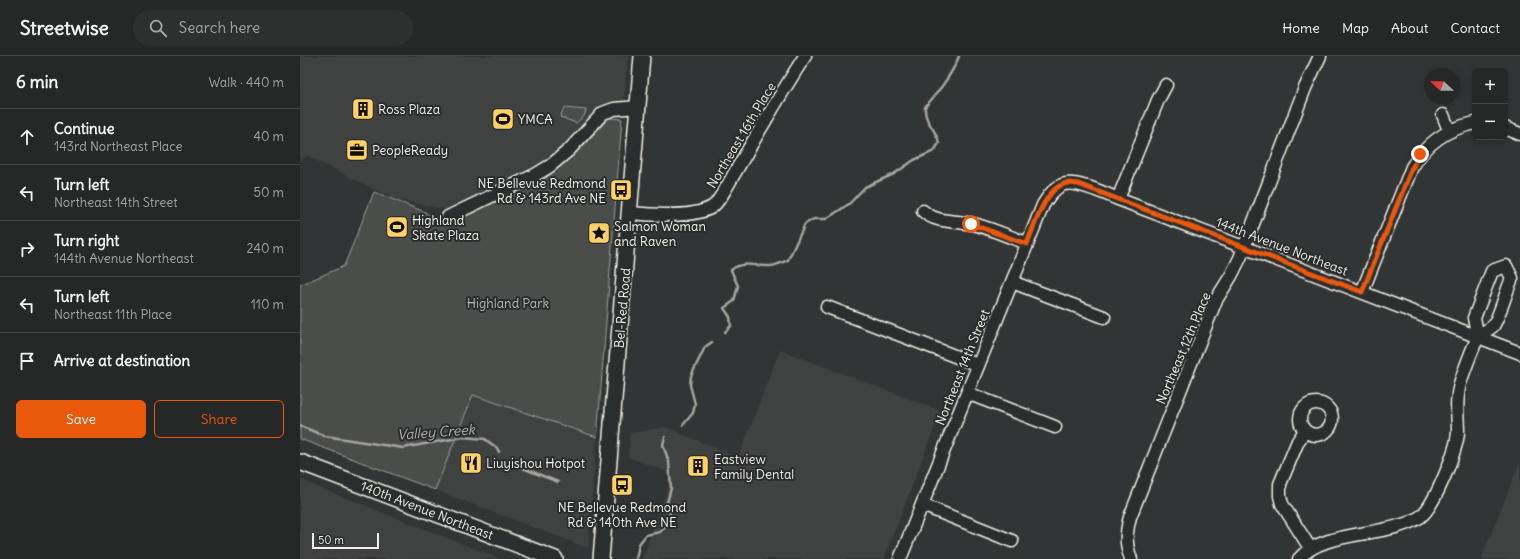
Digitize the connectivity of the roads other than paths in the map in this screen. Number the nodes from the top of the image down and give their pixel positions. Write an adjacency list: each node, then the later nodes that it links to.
1 (642, 56): 5 (main road, Bel-Red Road)
2 (805, 56): 14 (street, Northeast 16th Place)
3 (1320, 56): 17 (street, Northeast 12th Place)
4 (1166, 85): 12 (street)
5 (638, 107): 14 (main road, Bel-Red Road); 15 (street)
6 (1442, 115): 9 (street)
7 (1472, 124): 9 (street)
8 (1508, 129): 10 (street)
9 (1449, 130): 19 (street)
10 (1520, 134)
11 (1055, 189): 12 (street, 144th Avenue Northeast); 16 (street, Northeast 14th Street)
12 (1118, 199): 17 (street, 144th Avenue Northeast)
13 (923, 212): 16 (street)
14 (630, 213): 33 (main road, Bel-Red Road)
15 (448, 217)
16 (1027, 244): 18 (street, Northeast 14th Street)
17 (1245, 247): 19 (street, 144th Avenue Northeast); 35 (street, Northeast 12th Place)
18 (1012, 282): 21 (street); 24 (street, Northeast 14th Street)
19 (1362, 292): 22 (street, 144th Avenue Northeast)
20 (827, 307): 24 (street)
21 (1104, 317)
22 (1478, 337): 22 (street); 23 (street, 144th Avenue Northeast); 31 (street)
23 (1520, 353)
24 (978, 365): 25 (street, Northeast 14th Street)
25 (967, 393): 26 (street); 29 (street, Northeast 14th Street)
26 (1055, 427)
27 (1305, 431): 31 (street)
28 (300, 462): 32 (main road, 140th Avenue Northeast)
29 (922, 505): 30 (street); 34 (street, Northeast 14th Street)
30 (1012, 540)
31 (1310, 548): 36 (street)
32 (555, 559)
33 (601, 559)
34 (900, 559)
35 (1131, 559)
36 (1299, 559)

